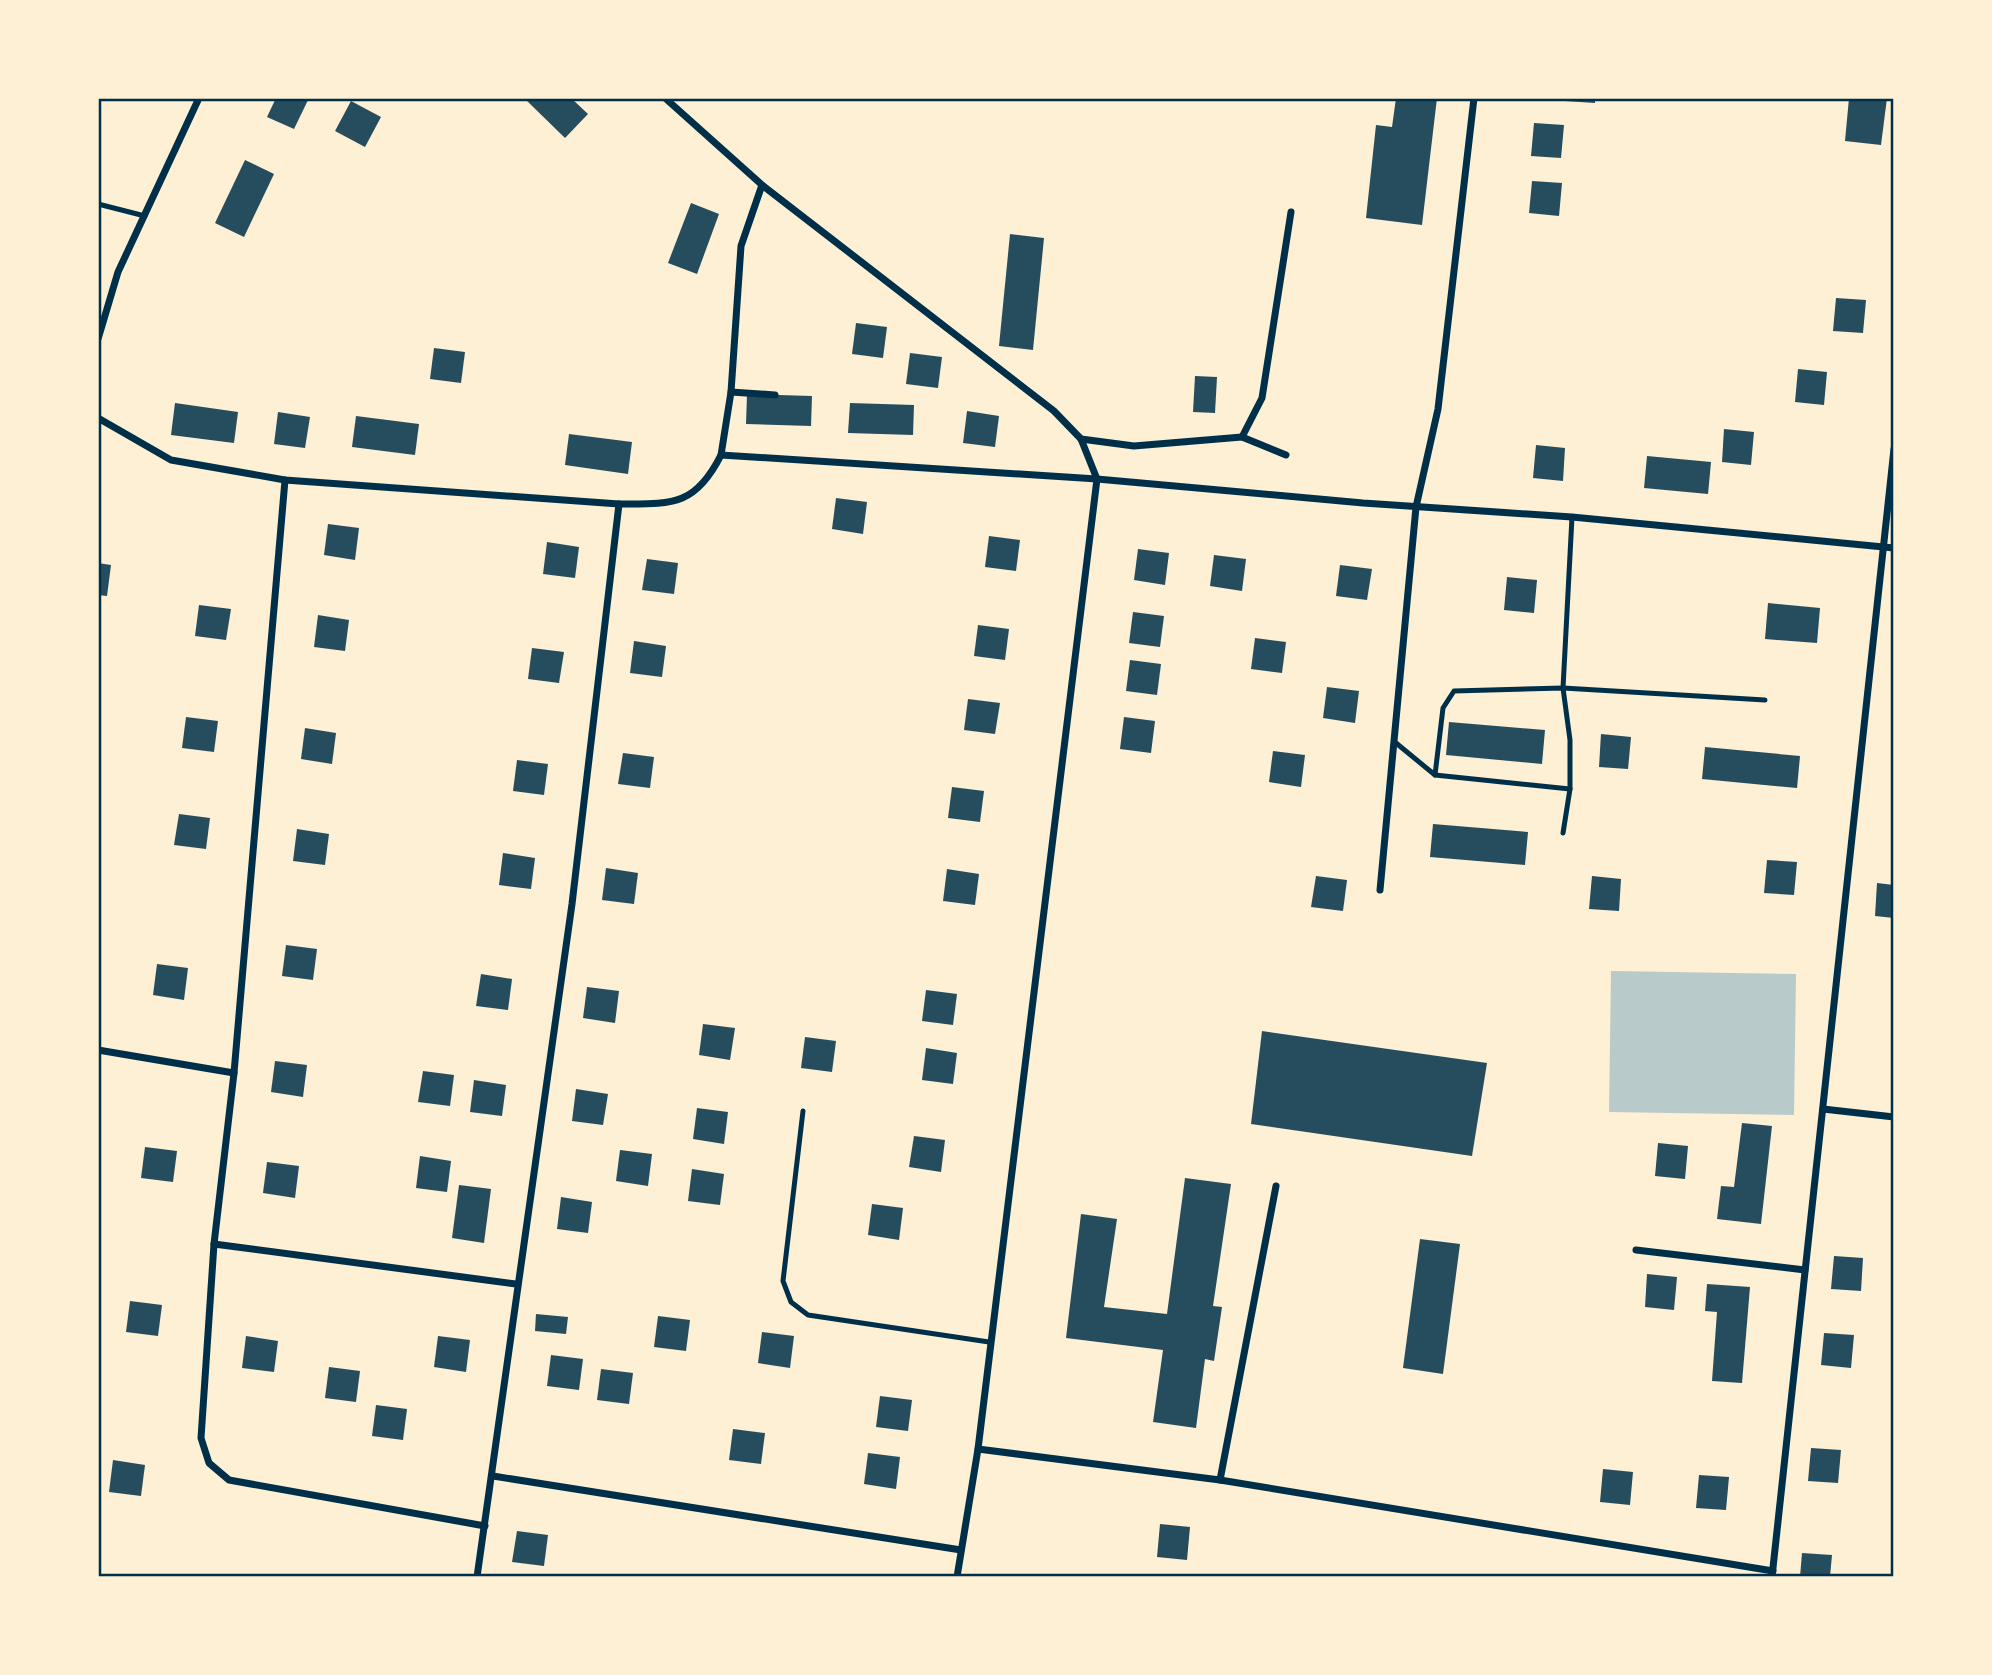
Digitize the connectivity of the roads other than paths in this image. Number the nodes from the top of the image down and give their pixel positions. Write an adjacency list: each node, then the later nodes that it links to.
1 (199, 98): 7 (street)
2 (665, 98): 4 (street)
3 (1474, 98): 20 (street)
4 (762, 185): 9 (street); 13 (street)
5 (98, 204): 7 (lane)
6 (1291, 212): 12 (street)
7 (145, 216): 8 (street)
8 (98, 339)
9 (731, 392): 10 (street); 15 (street)
10 (775, 395)
11 (98, 418): 18 (street)
12 (1242, 437): 13 (street); 16 (street)
13 (1081, 439): 17 (street)
14 (1894, 449): 22 (street)
15 (721, 455): 17 (street); 19 (street)
16 (1286, 455)
17 (1097, 479): 20 (street); 41 (street)
18 (285, 480): 19 (street); 32 (street)
19 (619, 504): 40 (street)
20 (1416, 507): 21 (street); 26 (street)
21 (1573, 517): 22 (street); 24 (lane)
22 (1884, 547): 23 (street); 33 (street)
23 (1894, 548)
24 (1563, 688): 25 (lane); 27 (lane); 28 (lane)
25 (1765, 700)
26 (1396, 743): 27 (lane); 30 (street)
27 (1435, 775): 28 (lane)
28 (1570, 789): 29 (lane)
29 (1563, 833)
30 (1380, 890)
31 (98, 1050): 32 (street)
32 (234, 1073): 37 (street)
33 (1823, 1109): 35 (street); 39 (street)
34 (803, 1111): 41 (lane)
35 (1894, 1116)
36 (1276, 1186): 44 (street)
37 (214, 1244): 40 (street); 45 (street)
38 (1636, 1250): 39 (street)
39 (1805, 1270): 47 (street)
40 (516, 1284): 43 (street)
41 (989, 1342): 42 (street)
42 (978, 1449): 44 (street); 46 (street)
43 (493, 1476): 45 (street); 46 (street)
44 (1220, 1480): 47 (street)
45 (485, 1526): 48 (street)
46 (961, 1550): 49 (street)
47 (1773, 1574)
48 (477, 1577)
49 (957, 1577)

